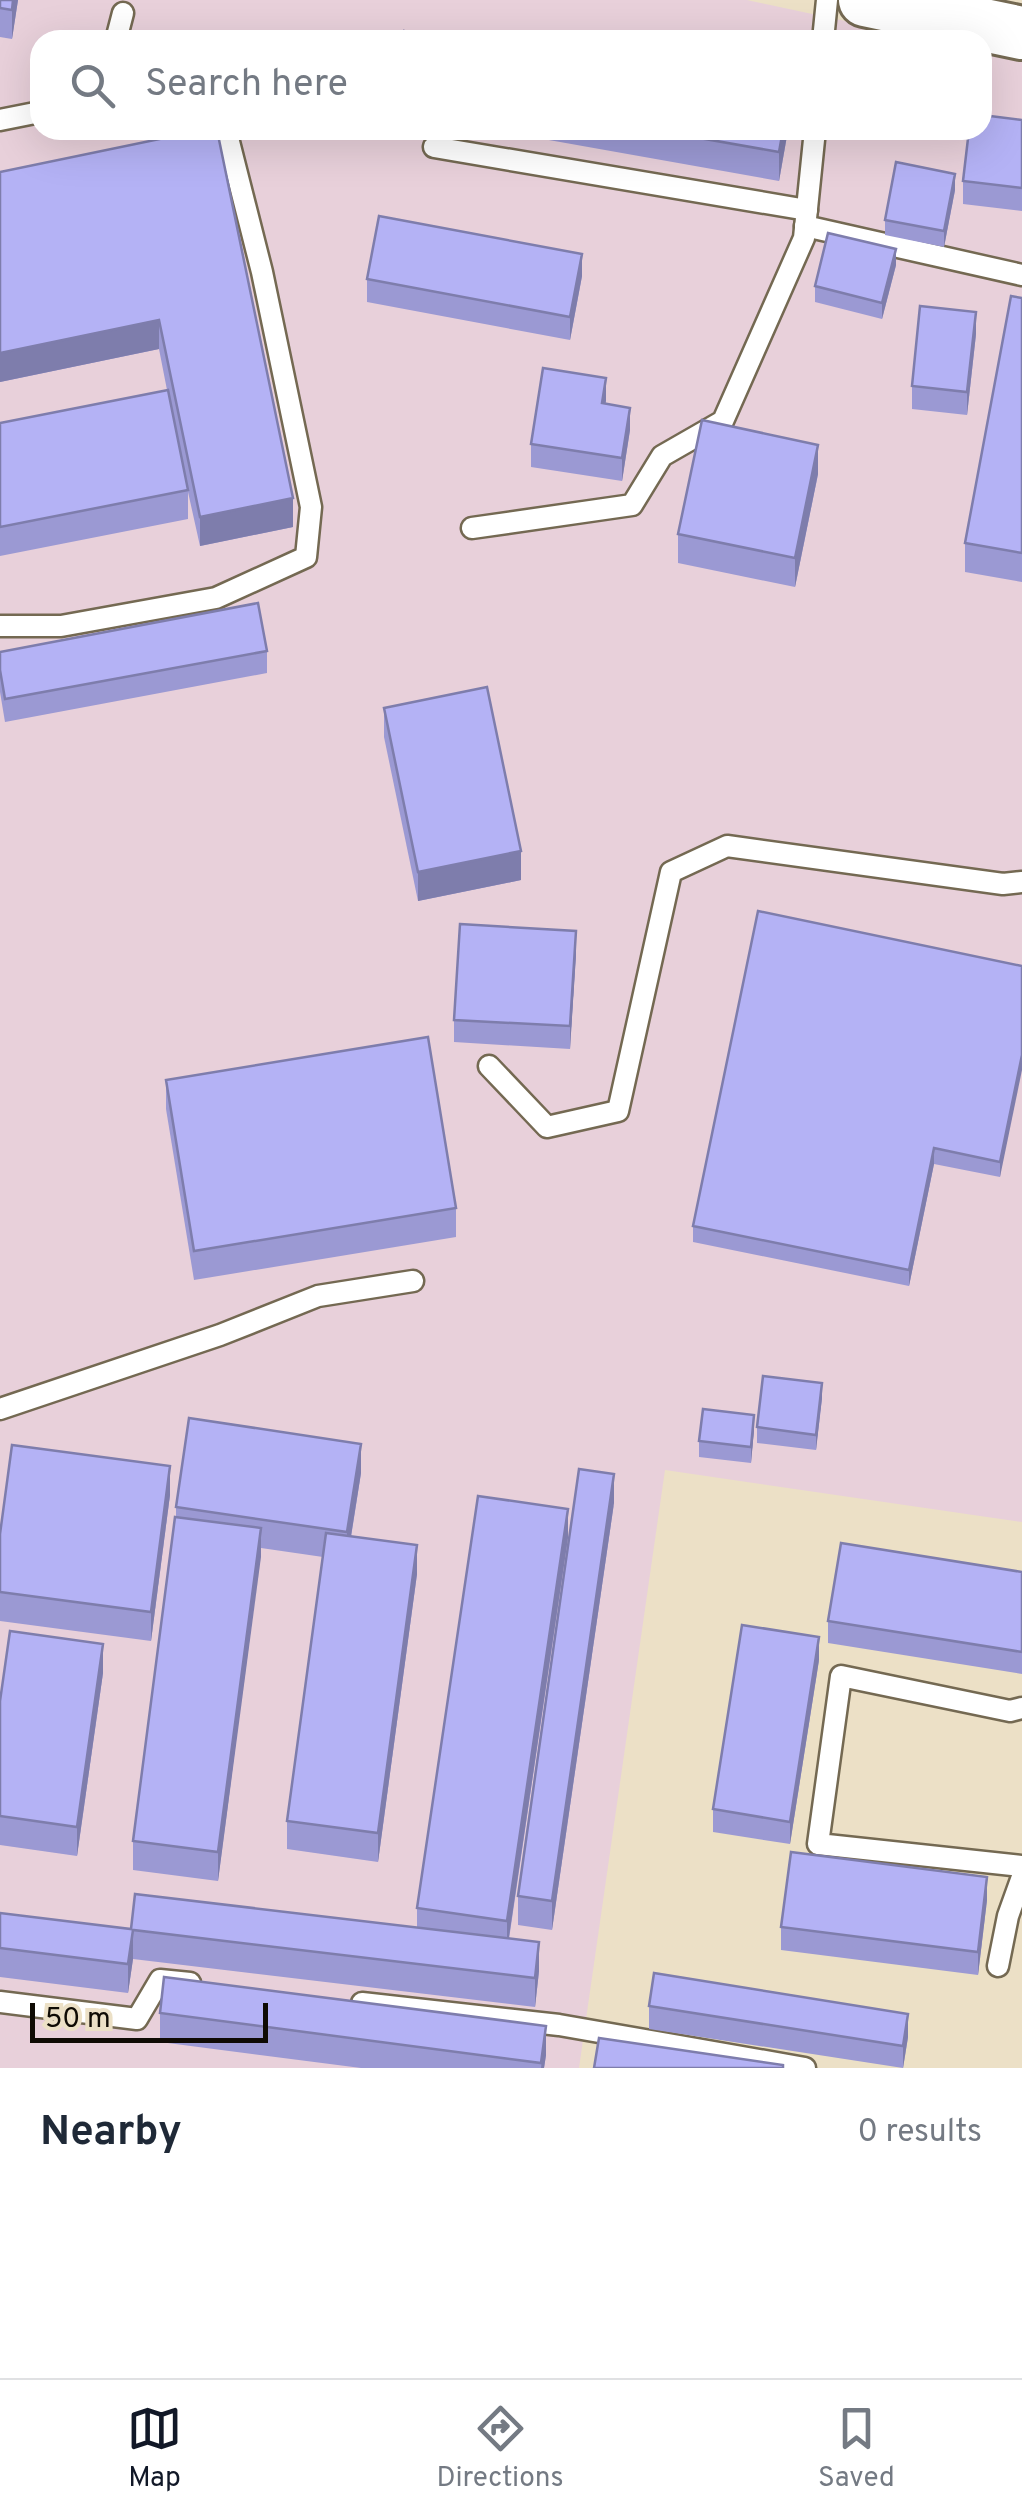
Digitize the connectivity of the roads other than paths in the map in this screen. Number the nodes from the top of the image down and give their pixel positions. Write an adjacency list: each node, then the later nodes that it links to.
1 (827, 0): 5 (lane)
2 (865, 0): 6 (main road)
3 (124, 13): 4 (lane)
4 (119, 30)
5 (824, 30)
6 (1022, 34)
7 (30, 114): 8 (lane)
8 (0, 120)
9 (229, 140): 15 (lane)
10 (813, 140): 12 (lane)
11 (434, 147): 12 (lane)
12 (806, 218): 13 (lane); 14 (lane)
13 (1022, 275)
14 (472, 528)
15 (0, 626)
16 (1022, 882): 17 (lane)
17 (489, 1066)
18 (413, 1281): 19 (lane)
19 (0, 1409)
20 (1022, 1708): 21 (lane)
21 (1022, 1866)
22 (1022, 1878): 23 (lane)
23 (998, 1966)
24 (217, 1986): 26 (lane)
25 (350, 2001): 27 (lane)
26 (0, 2002)
27 (805, 2068)

